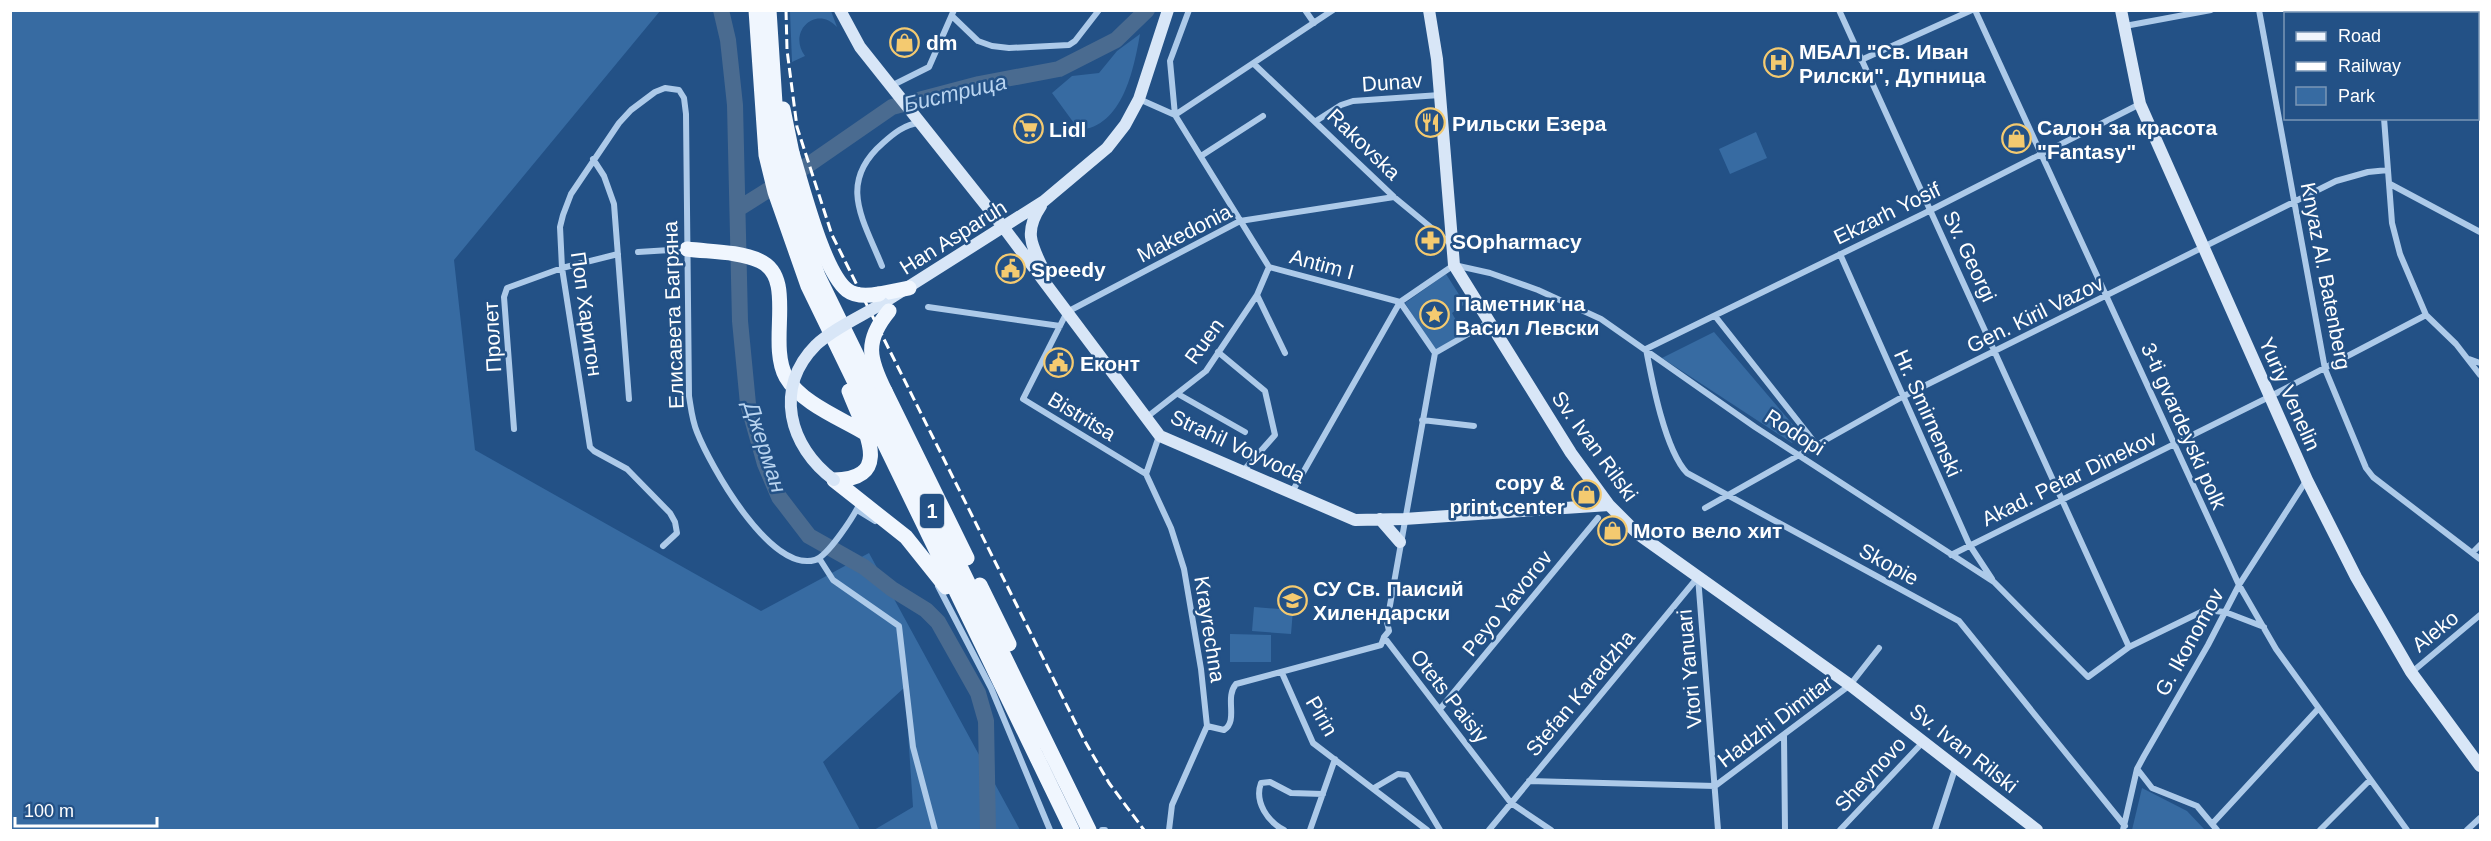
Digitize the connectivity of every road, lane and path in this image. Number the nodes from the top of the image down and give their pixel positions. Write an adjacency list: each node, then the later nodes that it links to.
1 (756, 10): 33 (main road, 1)
2 (770, 10): 33 (main road)
3 (840, 10): 21 (street, Strahil Voyvoda)
4 (1099, 10): 15 (street)
5 (1168, 10): 23 (street, Han Asparuh)
6 (1189, 10): 25 (street)
7 (1305, 10): 16 (street)
8 (1333, 10): 16 (street)
9 (1839, 10): 18 (street, Sv. Georgi)
10 (1973, 10): 18 (street); 30 (street, 3-ti gvardeyski polk)
11 (2121, 10): 17 (street, Yuriy Venelin)
12 (2211, 10): 17 (street)
13 (2259, 10): 39 (street, Knyaz Al. Batenberg)
14 (1431, 11): 22 (street, Sv. Ivan Rilski)
15 (953, 13): 21 (street)
16 (1314, 23): 19 (street)
17 (2125, 27): 24 (street, Yuriy Venelin)
18 (1861, 60): 40 (street, Sv. Georgi)
19 (1255, 65): 25 (street); 29 (street, Rakovska)
20 (672, 87): 32 (street, Поп Харитон); 46 (street, Елисавета Багряна)
21 (890, 87): 27 (street, Strahil Voyvoda)
22 (1440, 95): 29 (street, Dunav); 44 (street, Sv. Ivan Rilski)
23 (1139, 99): 25 (street); 38 (street, Han Asparuh)
24 (2140, 104): 30 (street, Ekzarh Yosif); 45 (street, Yuriy Venelin)
25 (1175, 115): 31 (street, Antim I)
26 (1263, 116): 31 (street)
27 (917, 120): 42 (street, Strahil Voyvoda); 51 (street)
28 (2384, 120): 34 (street)
29 (1316, 121): 37 (street, Rakovska)
30 (2042, 154): 40 (street, Ekzarh Yosif); 58 (street, 3-ti gvardeyski polk)
31 (1201, 156): 41 (street, Antim I)
32 (593, 159): 48 (street); 53 (street, Поп Харитон)
33 (780, 160): 36 (main road, 1); 60 (main road, bridge)
34 (2388, 170): 35 (street); 39 (street, Gen. Kiril Vazov)
35 (2390, 184): 43 (street); 63 (street)
36 (781, 189): 54 (main road, 1); 139 (main road, 1)
37 (1394, 197): 41 (street, Makedonia); 44 (street, Rakovska)
38 (1044, 201): 42 (street, Han Asparuh); 57 (street)
39 (2294, 203): 45 (street, Gen. Kiril Vazov); 74 (street, Knyaz Al. Batenberg)
40 (1931, 210): 49 (street, Ekzarh Yosif); 69 (street, Sv. Georgi)
41 (1240, 221): 52 (street, Antim I); 62 (street, Makedonia)
42 (1004, 228): 55 (street, Han Asparuh); 57 (street, Strahil Voyvoda)
43 (2481, 232)
44 (1452, 244): 50 (street, Sv. Ivan Rilski)
45 (2204, 248): 58 (street, Gen. Kiril Vazov); 78 (street, Yuriy Venelin)
46 (687, 249): 47 (street); 85 (main road); 110 (street, Елисавета Багряна)
47 (639, 252)
48 (618, 254): 53 (street, Пролет); 79 (street)
49 (1840, 254): 64 (street, Ekzarh Yosif); 77 (street, Hr. Smirnenski)
50 (1454, 265): 59 (street); 65 (street, Sv. Ivan Rilski); 67 (street, Rodopi)
51 (882, 266)
52 (1269, 267): 56 (street, Ruen); 59 (street, Antim I)
53 (562, 268): 83 (street, Пролет); 107 (street, Поп Харитон)
54 (808, 286): 85 (main road); 117 (main road, 1)
55 (909, 288): 60 (main road)
56 (1257, 295): 68 (street, Ruen); 70 (street)
57 (1055, 296): 62 (street, Strahil Voyvoda)
58 (2108, 297): 69 (street, Gen. Kiril Vazov); 88 (street, 3-ti gvardeyski polk)
59 (1400, 302): 71 (street); 95 (street)
60 (883, 303): 93 (street, bridge); 139 (main road, bridge)
61 (928, 307): 66 (street)
62 (1067, 312): 66 (street, Bistritsa); 80 (street, Strahil Voyvoda)
63 (2426, 315): 72 (street); 74 (street, Akad. Petar Dinekov)
64 (1715, 316): 67 (street, Ekzarh Yosif); 87 (street)
65 (1489, 322): 71 (street); 99 (street, Sv. Ivan Rilski)
66 (1060, 326): 91 (street, Bistritsa)
67 (1646, 349): 89 (street, Rodopi); 96 (street, Skopie)
68 (1218, 352): 76 (street, Ruen); 90 (street)
69 (1996, 352): 77 (street, Gen. Kiril Vazov); 97 (street, Sv. Georgi)
70 (1285, 353)
71 (1435, 353): 81 (street)
72 (2469, 359): 73 (street); 75 (street)
73 (2481, 363)
74 (2325, 369): 78 (street, Akad. Petar Dinekov); 108 (street, Knyaz Al. Batenberg)
75 (2481, 375)
76 (1178, 394): 80 (street, Ruen); 84 (street)
77 (1902, 397): 87 (street, Gen. Kiril Vazov); 105 (street, Hr. Smirnenski)
78 (2269, 397): 88 (street, Akad. Petar Dinekov); 94 (street, Yuriy Venelin)
79 (629, 399)
80 (1146, 418): 86 (street, Strahil Voyvoda)
81 (1422, 420): 82 (street); 103 (street)
82 (1474, 426)
83 (514, 429)
84 (1245, 432)
85 (865, 433): 92 (main road)
86 (1160, 436): 90 (street, Strahil Voyvoda); 91 (street)
87 (1816, 444): 89 (street, Gen. Kiril Vazov)
88 (2174, 445): 97 (street, Akad. Petar Dinekov); 114 (street, 3-ti gvardeyski polk)
89 (1798, 454): 96 (street, Gen. Kiril Vazov); 109 (street, Rodopi)
90 (1244, 471): 95 (street, Strahil Voyvoda)
91 (1146, 474): 127 (street, Krayrechna)
92 (862, 475): 93 (main road); 98 (main road)
93 (834, 480): 98 (main road)
94 (2307, 480): 114 (street, G. Ikonomov); 122 (street, Yuriy Venelin)
95 (1292, 492): 102 (street, Strahil Voyvoda)
96 (1727, 494): 100 (street, Gen. Kiril Vazov); 143 (street, Skopie)
97 (2062, 499): 105 (street, Akad. Petar Dinekov); 120 (street, Sv. Georgi)
98 (859, 505): 110 (street); 117 (main road); 146 (street)
99 (1609, 505): 103 (street, Strahil Voyvoda); 112 (street, Sv. Ivan Rilski)
100 (1705, 508)
101 (1598, 518): 125 (street, Peyo Yavorov)
102 (1380, 519): 103 (street, Strahil Voyvoda); 104 (street)
103 (1404, 519): 104 (street)
104 (1400, 542): 119 (street)
105 (1969, 544): 109 (street, Akad. Petar Dinekov); 113 (street, Hr. Smirnenski)
106 (2481, 545): 108 (street)
107 (663, 546)
108 (2472, 553): 111 (street, Knyaz Al. Batenberg)
109 (1952, 555): 113 (street, Rodopi)
110 (821, 557): 145 (street)
111 (2481, 559)
112 (1698, 578): 124 (street, Sv. Ivan Rilski); 135 (street, Stefan Karadzha); 136 (street, Vtori Yanuari)
113 (1994, 582): 120 (street, Rodopi)
114 (2239, 585): 115 (street, G. Ikonomov); 118 (street, 3-ti gvardeyski polk)
115 (2225, 612): 118 (street); 120 (street); 133 (street, G. Ikonomov)
116 (2481, 615): 122 (street, Aleko)
117 (971, 621): 147 (main road, 1)
118 (2264, 627): 126 (street, 3-ti gvardeyski polk)
119 (1384, 637): 123 (street, Otets Paisiy); 125 (street, Otets Paisiy)
120 (2129, 647)
121 (1879, 648): 124 (street, Hadzhi Dimitar)
122 (2411, 672): 132 (street, Yuriy Venelin)
123 (1282, 673): 127 (street, Otets Paisiy); 130 (street, Pirin)
124 (1850, 685): 128 (street, Hadzhi Dimitar); 129 (street, Sv. Ivan Rilski)
125 (1440, 709): 140 (street, Otets Paisiy)
126 (2318, 709): 134 (street, 3-ti gvardeyski polk); 142 (street)
127 (1207, 726): 144 (street, Krayrechna)
128 (1784, 736): 136 (street, Hadzhi Dimitar); 156 (street)
129 (1924, 741): 131 (street, Sv. Ivan Rilski); 157 (street, Sheynovo)
130 (1335, 759): 137 (street, Pirin); 138 (street)
131 (1956, 766): 158 (street); 159 (street, Sv. Ivan Rilski)
132 (2481, 766)
133 (2137, 770): 142 (street); 143 (street, G. Ikonomov)
134 (2370, 780): 161 (street); 162 (street, 3-ti gvardeyski polk)
135 (1529, 781): 136 (street, Hadzhi Dimitar); 140 (street, Stefan Karadzha)
136 (1715, 786): 155 (street, Vtori Yanuari)
137 (1374, 788): 151 (street, Pirin); 152 (street)
138 (1323, 794): 149 (street); 150 (street)
139 (1073, 799): 148 (main road, 1)
140 (1511, 803): 153 (street, Stefan Karadzha); 154 (street, Otets Paisiy)
141 (2481, 818): 163 (street)
142 (2212, 824): 160 (street)
143 (2124, 828)
144 (1169, 830)
145 (935, 831)
146 (1050, 831)
147 (1072, 831)
148 (1089, 831)
149 (1284, 831)
150 (1310, 831)
151 (1427, 831)
152 (1440, 831)
153 (1489, 831)
154 (1551, 831)
155 (1718, 831)
156 (1785, 831)
157 (1840, 831)
158 (1935, 831)
159 (2037, 831)
160 (2217, 831)
161 (2320, 831)
162 (2407, 831)
163 (2467, 831)

